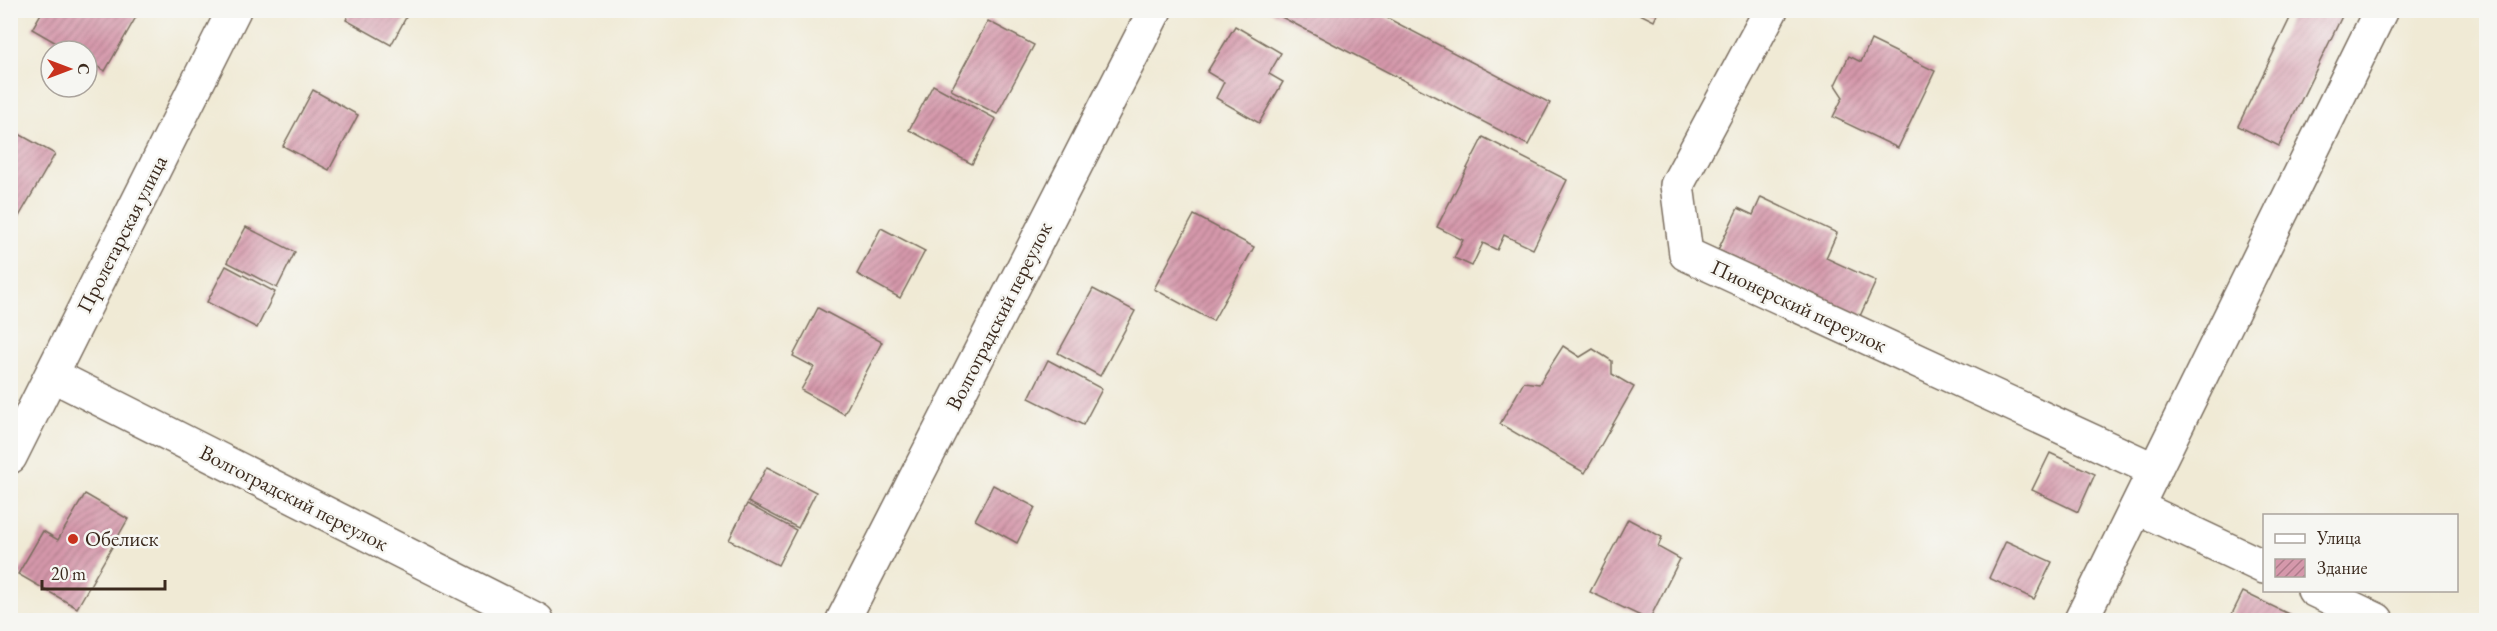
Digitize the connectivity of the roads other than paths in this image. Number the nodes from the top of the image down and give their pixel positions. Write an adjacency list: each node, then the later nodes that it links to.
1 (234, 10): 5 (street, Пролетарская улица)
2 (1155, 10): 12 (street, Волгоградский переулок)
3 (1771, 10): 7 (street, Пионерский переулок)
4 (2381, 10): 7 (street)
5 (52, 375): 6 (street, Пролетарская улица); 11 (street, Волгоградский переулок)
6 (10, 457)
7 (2155, 470): 8 (street)
8 (2137, 507): 9 (street); 13 (street)
9 (2263, 566)
10 (2315, 592): 14 (street)
11 (537, 621)
12 (843, 621)
13 (2081, 621)
14 (2377, 621)

